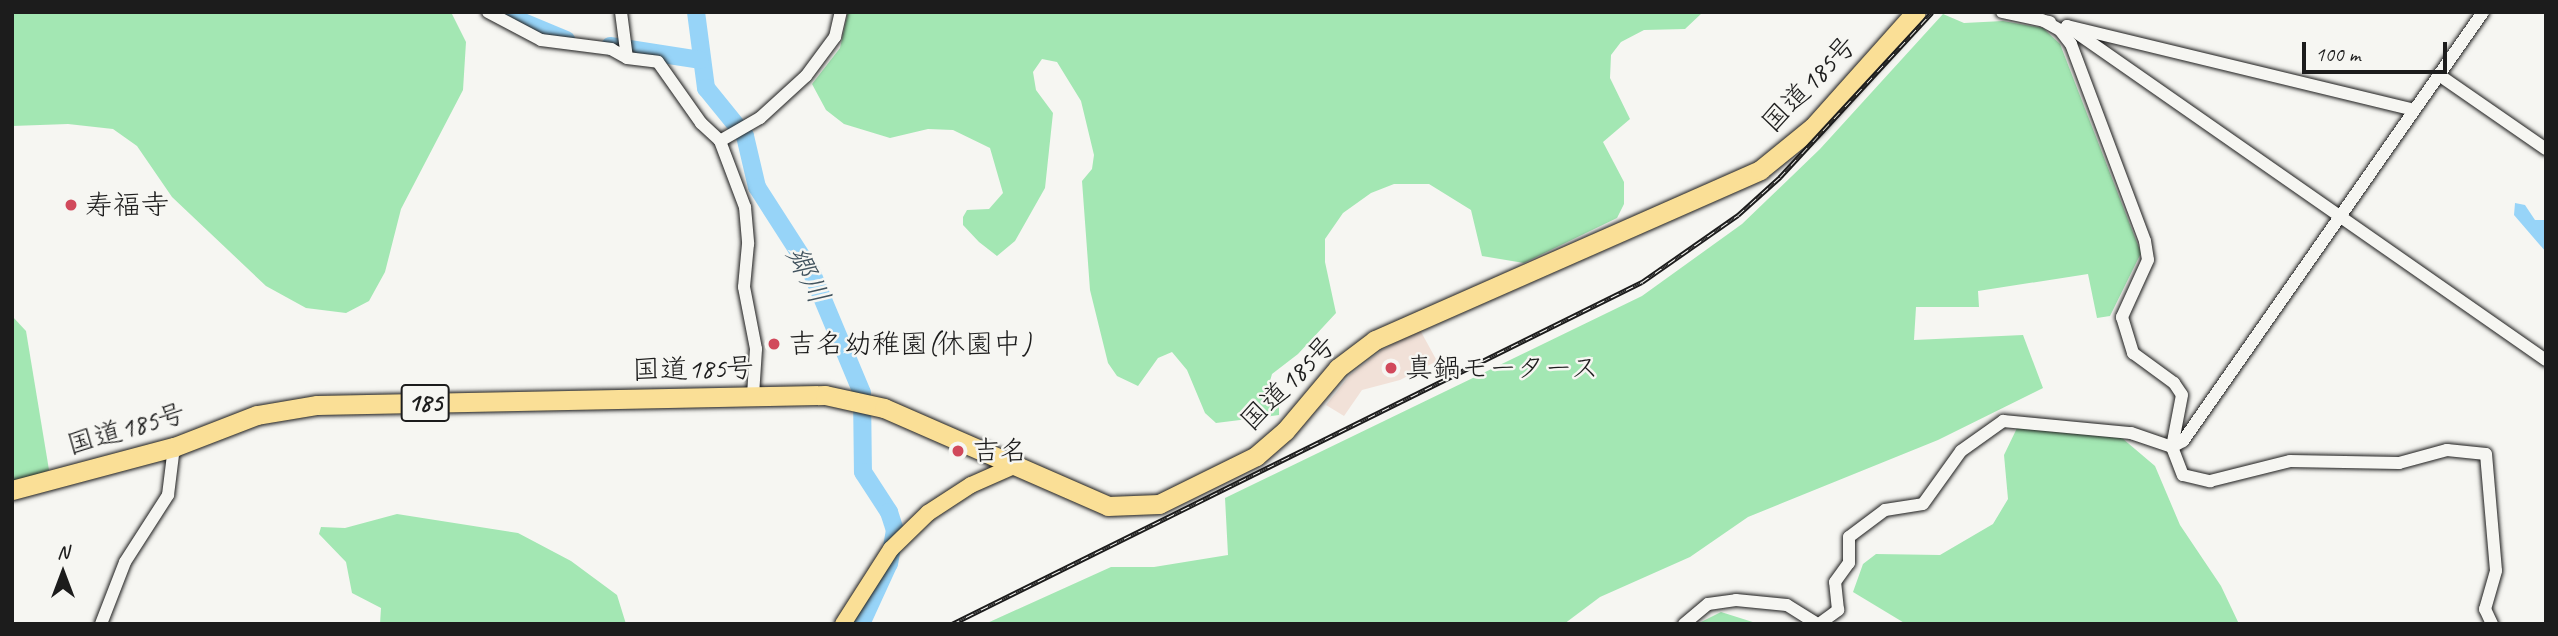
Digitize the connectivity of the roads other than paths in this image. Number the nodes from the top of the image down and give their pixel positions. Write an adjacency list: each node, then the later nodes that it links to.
1 (488, 12): 9 (street)
2 (621, 12): 9 (street)
3 (841, 12): 12 (street)
4 (1916, 12): 19 (highway, 国道185号 / 185)
5 (2002, 12): 7 (street)
6 (2483, 12): 10 (street)
7 (2042, 20): 8 (street); 18 (street)
8 (2067, 26): 11 (street); 14 (street)
9 (626, 52): 12 (street)
10 (2439, 75): 11 (street); 13 (street)
11 (2414, 110): 14 (street)
12 (720, 141): 16 (street)
13 (2546, 149)
14 (2340, 218): 15 (street); 18 (street)
15 (2546, 360)
16 (753, 396): 17 (highway, 国道185号 / 185); 19 (highway, 国道185号 / 185)
17 (174, 447): 20 (highway, 国道185号 / 185); 21 (street)
18 (2172, 447): 24 (street); 25 (street)
19 (1014, 466): 22 (main road)
20 (12, 490)
21 (101, 624)
22 (843, 624)
23 (1684, 624): 24 (street)
24 (1818, 624)
25 (2493, 624)

